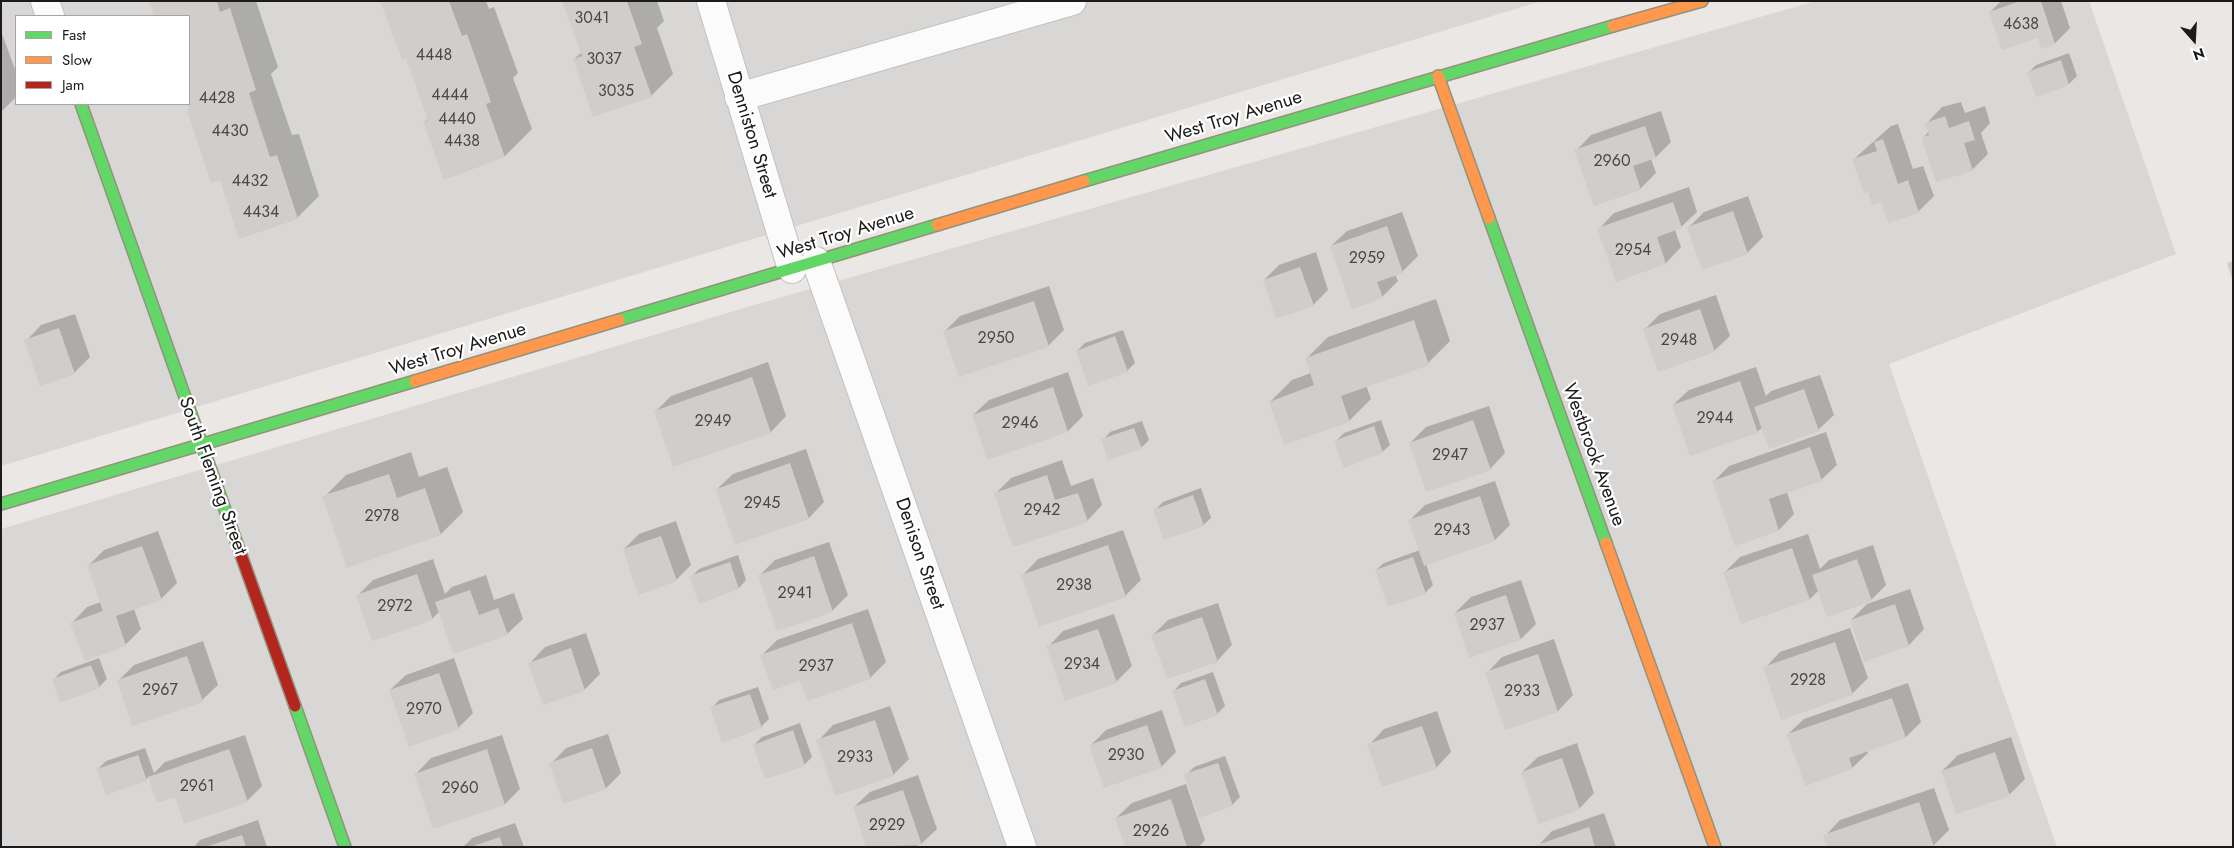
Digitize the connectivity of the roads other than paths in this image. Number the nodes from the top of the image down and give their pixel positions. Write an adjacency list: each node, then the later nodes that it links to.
1 (45, 1): 5 (street)
2 (711, 1): 7 (street, Denniston Street)
3 (1072, 1): 7 (street)
4 (1702, 1): 6 (street, West Troy Avenue)
5 (50, 15)
6 (1438, 76): 9 (street, West Troy Avenue); 14 (street, Westbrook Avenue)
7 (739, 97): 9 (street, Denniston Street)
8 (81, 105): 10 (street, South Fleming Street)
9 (804, 265): 10 (street, West Troy Avenue); 13 (street, Denison Street)
10 (201, 446): 11 (street, West Troy Avenue); 12 (street, South Fleming Street)
11 (1, 504)
12 (345, 847)
13 (1022, 847)
14 (1715, 847)

